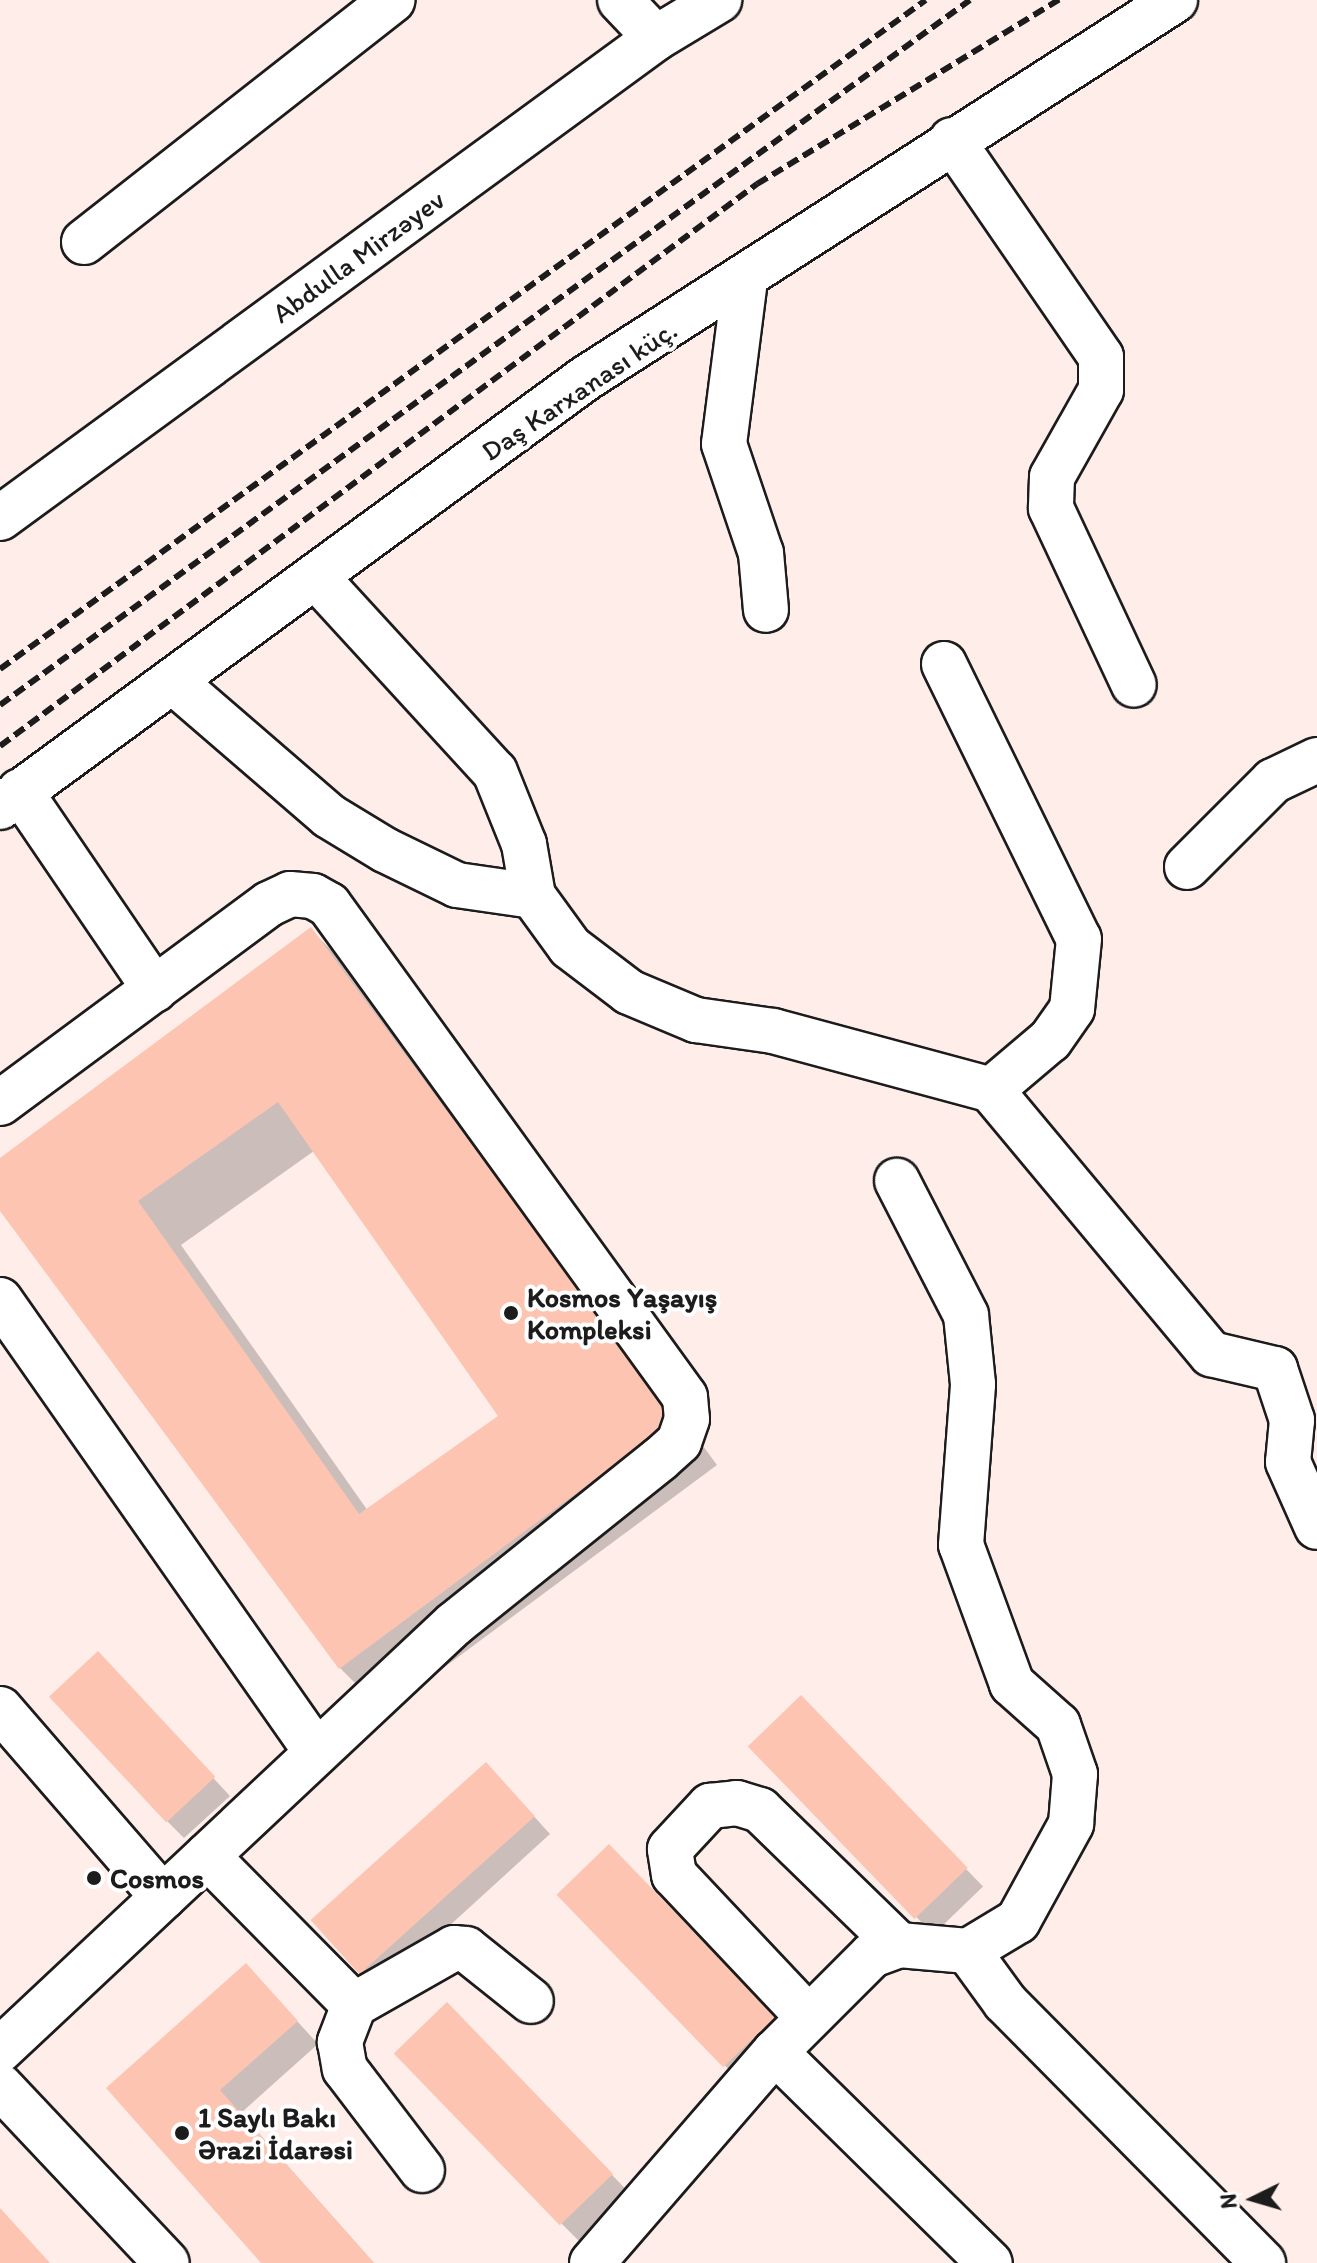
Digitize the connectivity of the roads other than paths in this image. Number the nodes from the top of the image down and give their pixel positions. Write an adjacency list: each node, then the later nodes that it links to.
1 (393, 0): 7 (street)
2 (620, 0): 5 (street)
3 (719, 0): 5 (street, Abdulla Mirzəyev)
4 (1175, 0): 6 (street, Daş Karxanası küç.)
5 (656, 38): 9 (street, Abdulla Mirzəyev)
6 (952, 140): 8 (street, Daş Karxanası küç.); 14 (street)
7 (84, 242)
8 (745, 280): 10 (street, Daş Karxanası küç.); 11 (street)
9 (0, 518)
10 (317, 578): 13 (street, Daş Karxanası küç.); 18 (street)
11 (766, 610)
12 (944, 664): 20 (street)
13 (175, 683): 16 (street, Daş Karxanası küç.); 18 (street)
14 (1134, 685)
15 (1317, 760): 17 (street)
16 (10, 799): 19 (street)
17 (1187, 867)
18 (533, 896): 20 (street)
19 (155, 990): 21 (street); 26 (street)
20 (991, 1090): 24 (street)
21 (0, 1103)
22 (897, 1181): 30 (street)
23 (0, 1300): 26 (street)
24 (1317, 1527)
25 (0, 1709): 28 (street)
26 (315, 1750): 27 (street)
27 (207, 1856): 28 (street); 32 (street)
28 (163, 1897): 34 (street)
29 (899, 1945): 30 (street); 33 (street); 33 (street)
30 (968, 1951): 41 (street)
31 (531, 2001): 32 (street)
32 (354, 2005): 37 (street)
33 (808, 2017): 35 (street)
34 (0, 2050)
35 (775, 2052): 39 (street); 40 (street)
36 (0, 2086): 38 (street)
37 (422, 2170)
38 (167, 2263)
39 (592, 2263)
40 (990, 2263)
41 (1263, 2263)

